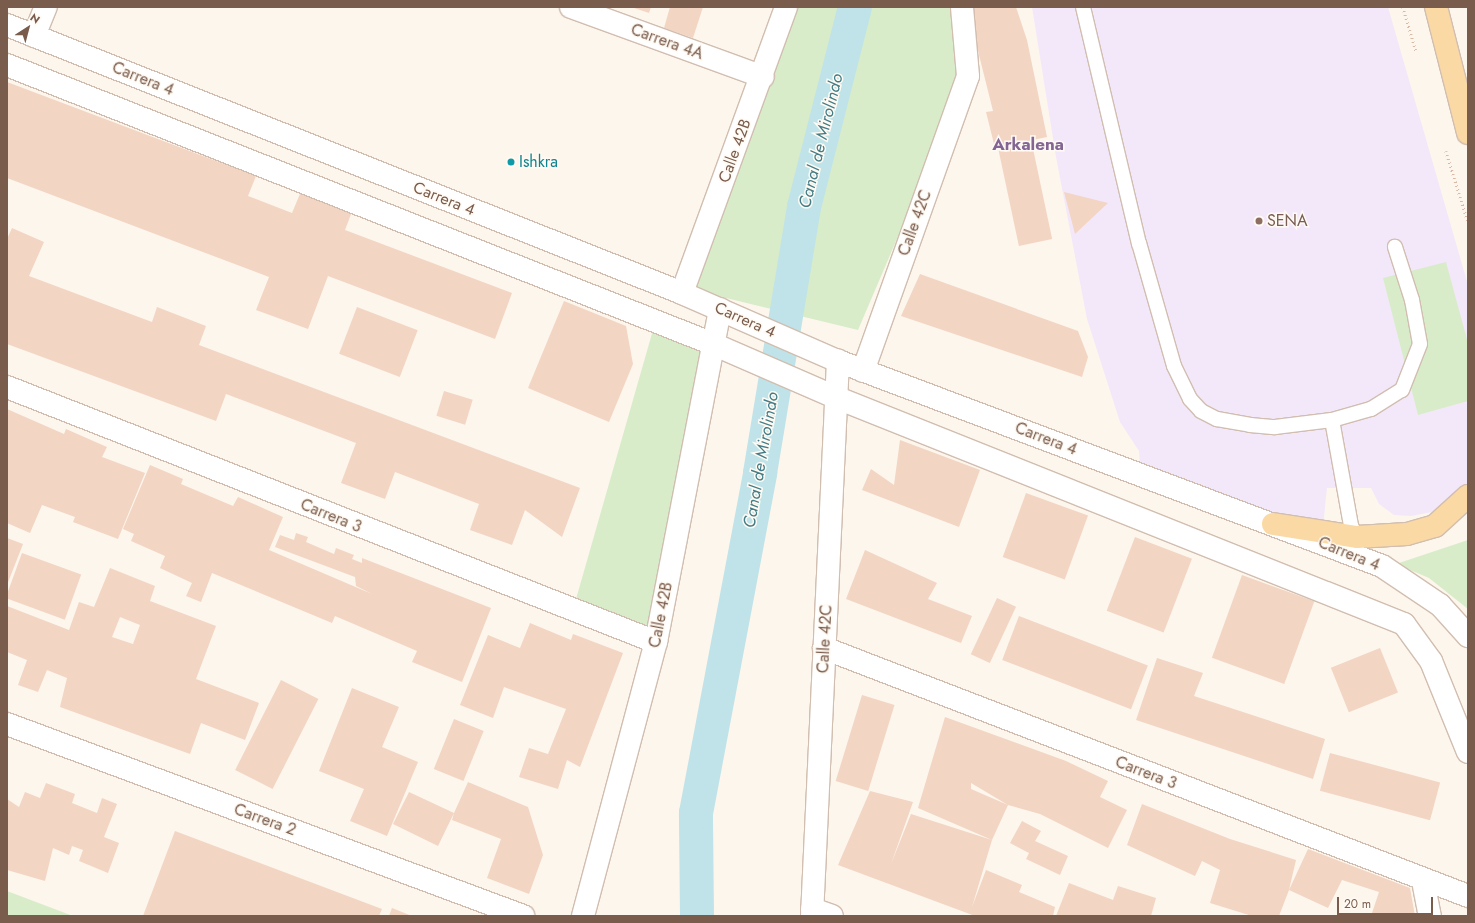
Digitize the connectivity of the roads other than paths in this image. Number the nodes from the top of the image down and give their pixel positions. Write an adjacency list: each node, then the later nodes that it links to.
1 (46, 7): 8 (street)
2 (571, 7): 10 (street, Carrera 4A)
3 (786, 7): 10 (street, Calle 42B)
4 (962, 7): 17 (street, Calle 42C)
5 (1084, 7): 20 (lane)
6 (1436, 7): 11 (main road)
7 (7, 25): 8 (street, Carrera 4)
8 (34, 36): 13 (street, Carrera 4)
9 (7, 65): 15 (street)
10 (763, 77): 13 (street, Calle 42B)
11 (1468, 133)
12 (1395, 247): 20 (lane)
13 (682, 293): 14 (street, Carrera 4)
14 (720, 309): 15 (street, Calle 42B); 16 (street, Carrera 4)
15 (713, 344): 19 (street); 25 (street, Calle 42B)
16 (832, 358): 17 (street, Carrera 4); 19 (street, Calle 42C)
17 (863, 371): 22 (street, Carrera 4)
18 (7, 387): 25 (street, Carrera 3)
19 (835, 397): 26 (street, Calle 42C); 28 (street)
20 (1332, 420): 23 (lane)
21 (1468, 496): 23 (main road)
22 (1273, 524): 23 (main road); 24 (street, Carrera 4)
23 (1357, 537)
24 (1468, 636)
25 (656, 642): 33 (street, Calle 42B)
26 (824, 648): 29 (street, Carrera 3); 31 (street, Calle 42C)
27 (7, 724): 32 (street, Carrera 2)
28 (1468, 752)
29 (1423, 881): 30 (street, Carrera 3); 35 (street)
30 (1468, 896)
31 (812, 912): 34 (street)
32 (523, 916)
33 (583, 916)
34 (832, 916)
35 (1430, 916)

